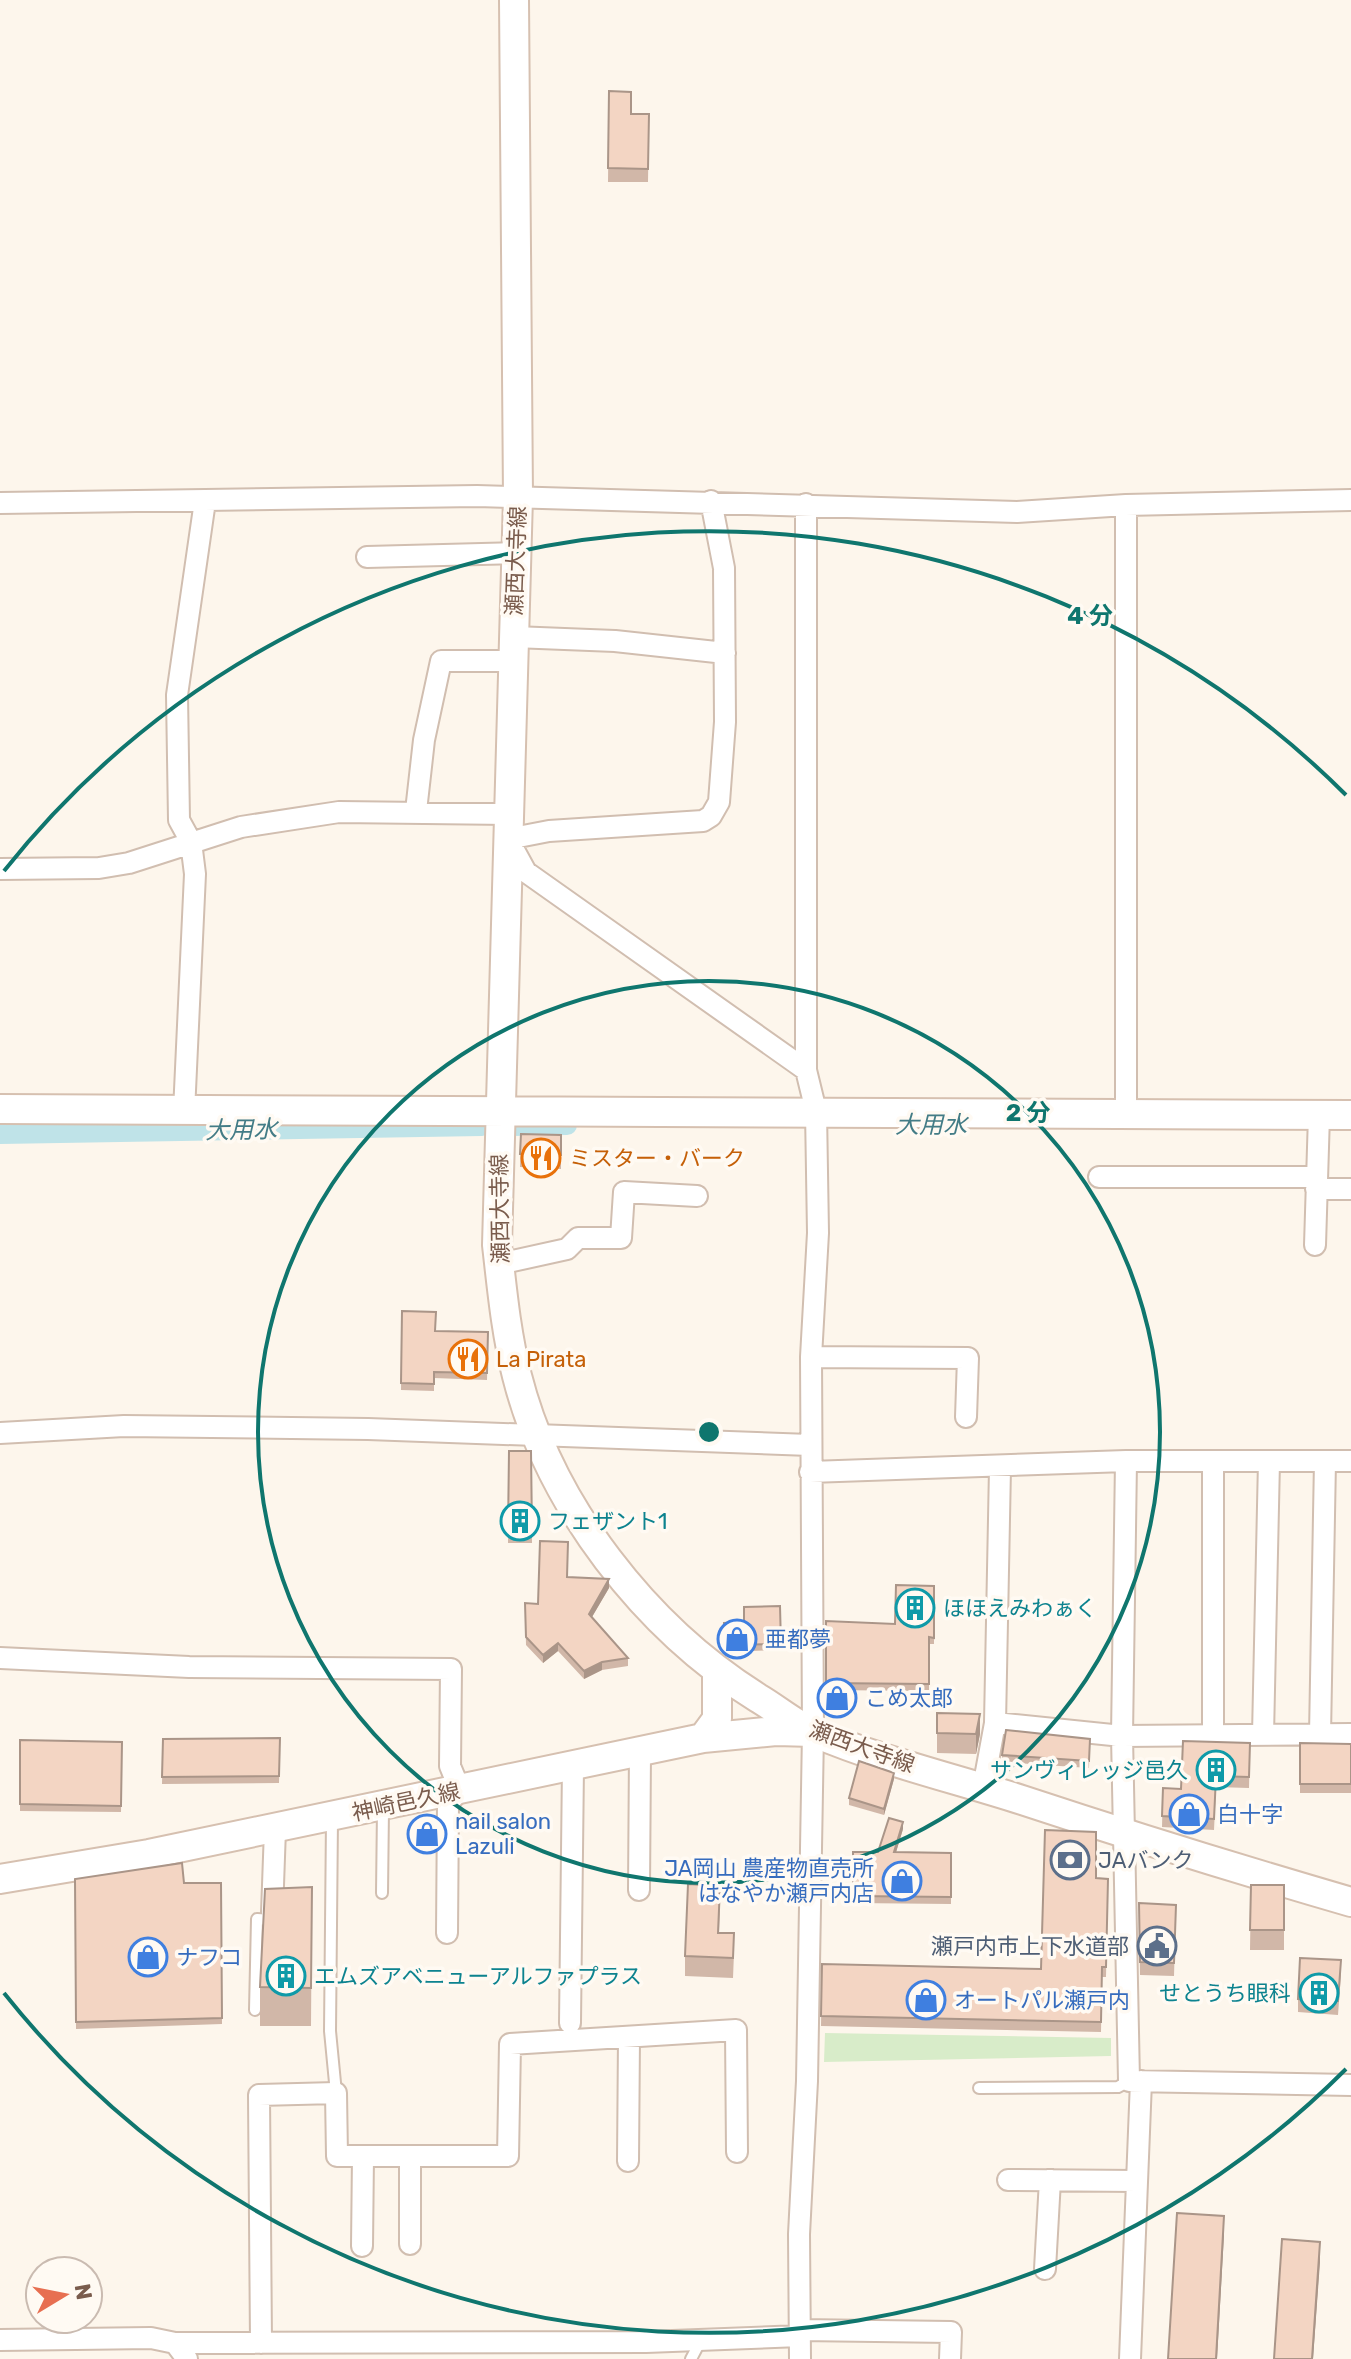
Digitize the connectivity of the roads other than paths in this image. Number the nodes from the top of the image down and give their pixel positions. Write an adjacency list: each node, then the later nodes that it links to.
1 (514, 0): 2 (main road, 瀬西大寺線)
2 (518, 497): 4 (street); 5 (street); 9 (main road, 瀬西大寺線)
3 (1351, 500): 8 (street)
4 (205, 501): 6 (street); 15 (street)
5 (711, 501): 7 (street); 12 (street)
6 (0, 503)
7 (806, 504): 8 (street); 17 (street)
8 (1126, 505): 21 (street)
9 (516, 553): 10 (street); 11 (main road, 瀬西大寺線)
10 (367, 557)
11 (514, 649): 12 (street); 13 (street); 14 (main road, 瀬西大寺線)
12 (725, 653): 14 (street)
13 (416, 811): 14 (street); 15 (street)
14 (508, 826): 17 (street); 19 (main road, 瀬西大寺線)
15 (191, 842): 16 (street); 20 (street)
16 (0, 869)
17 (806, 1070): 24 (street)
18 (0, 1109): 20 (main road)
19 (499, 1111): 20 (main road); 24 (main road); 30 (main road, 瀬西大寺線)
20 (184, 1112)
21 (1126, 1115): 23 (main road); 24 (main road)
22 (1351, 1115): 23 (main road)
23 (1319, 1120): 26 (street)
24 (816, 1125): 31 (street)
25 (1099, 1177): 26 (street)
26 (1317, 1183): 27 (street); 29 (street)
27 (1351, 1189)
28 (697, 1196): 30 (street)
29 (1315, 1245)
30 (499, 1264): 34 (main road, 瀬西大寺線)
31 (811, 1357): 32 (street); 35 (street)
32 (966, 1417)
33 (0, 1433): 34 (street)
34 (537, 1435): 35 (street); 44 (main road, 瀬西大寺線)
35 (810, 1445): 42 (street)
36 (1126, 1461): 37 (street); 41 (street); 54 (street)
37 (1213, 1461): 38 (street); 50 (street)
38 (1269, 1461): 39 (street); 51 (street)
39 (1325, 1461): 40 (street); 52 (street)
40 (1351, 1461)
41 (1000, 1468): 42 (street); 46 (street)
42 (810, 1472): 47 (street)
43 (0, 1658): 58 (street)
44 (717, 1671): 45 (main road, 瀬西大寺線); 53 (main road)
45 (759, 1698): 47 (main road, 瀬西大寺線); 48 (main road)
46 (995, 1723): 54 (street); 57 (street)
47 (813, 1732): 48 (main road, 神崎邑久線); 57 (main road, 瀬西大寺線); 86 (street)
48 (759, 1733): 53 (main road, 神崎邑久線)
49 (1351, 1734): 52 (street)
50 (1213, 1735): 51 (street); 54 (street)
51 (1263, 1735): 52 (street)
52 (1320, 1735)
53 (703, 1738): 55 (main road, 神崎邑久線)
54 (1122, 1741): 62 (street)
55 (640, 1752): 56 (main road, 神崎邑久線); 64 (street)
56 (573, 1766): 58 (main road, 神崎邑久線); 70 (street)
57 (983, 1788): 62 (main road, 瀬西大寺線)
58 (460, 1790): 59 (main road, 神崎邑久線); 68 (street)
59 (383, 1807): 60 (main road, 神崎邑久線); 65 (lane)
60 (332, 1817): 61 (main road, 神崎邑久線); 75 (lane)
61 (275, 1829): 63 (main road, 神崎邑久線); 67 (street)
62 (1128, 1835): 66 (main road, 瀬西大寺線); 72 (street)
63 (0, 1879)
64 (639, 1890)
65 (382, 1893)
66 (1351, 1902)
67 (272, 1913): 69 (lane)
68 (447, 1933)
69 (255, 2010)
70 (570, 2023)
71 (629, 2037): 76 (street); 78 (street); 79 (street)
72 (1135, 2081): 73 (street); 74 (lane); 82 (street)
73 (1351, 2085)
74 (979, 2088)
75 (336, 2093): 77 (street); 89 (street)
76 (737, 2152)
77 (363, 2156): 78 (street); 84 (street)
78 (410, 2156): 83 (street)
79 (628, 2161)
80 (1008, 2180): 81 (street)
81 (1050, 2180): 82 (street); 85 (street)
82 (1137, 2181): 95 (street)
83 (410, 2244)
84 (362, 2246)
85 (1045, 2269)
86 (800, 2333): 88 (street); 93 (street); 94 (street)
87 (0, 2340): 91 (street)
88 (701, 2340): 90 (street); 92 (lane)
89 (261, 2343): 90 (street); 91 (street)
90 (522, 2350)
91 (181, 2351)
92 (691, 2359)
93 (800, 2359)
94 (950, 2359)
95 (1130, 2359)

